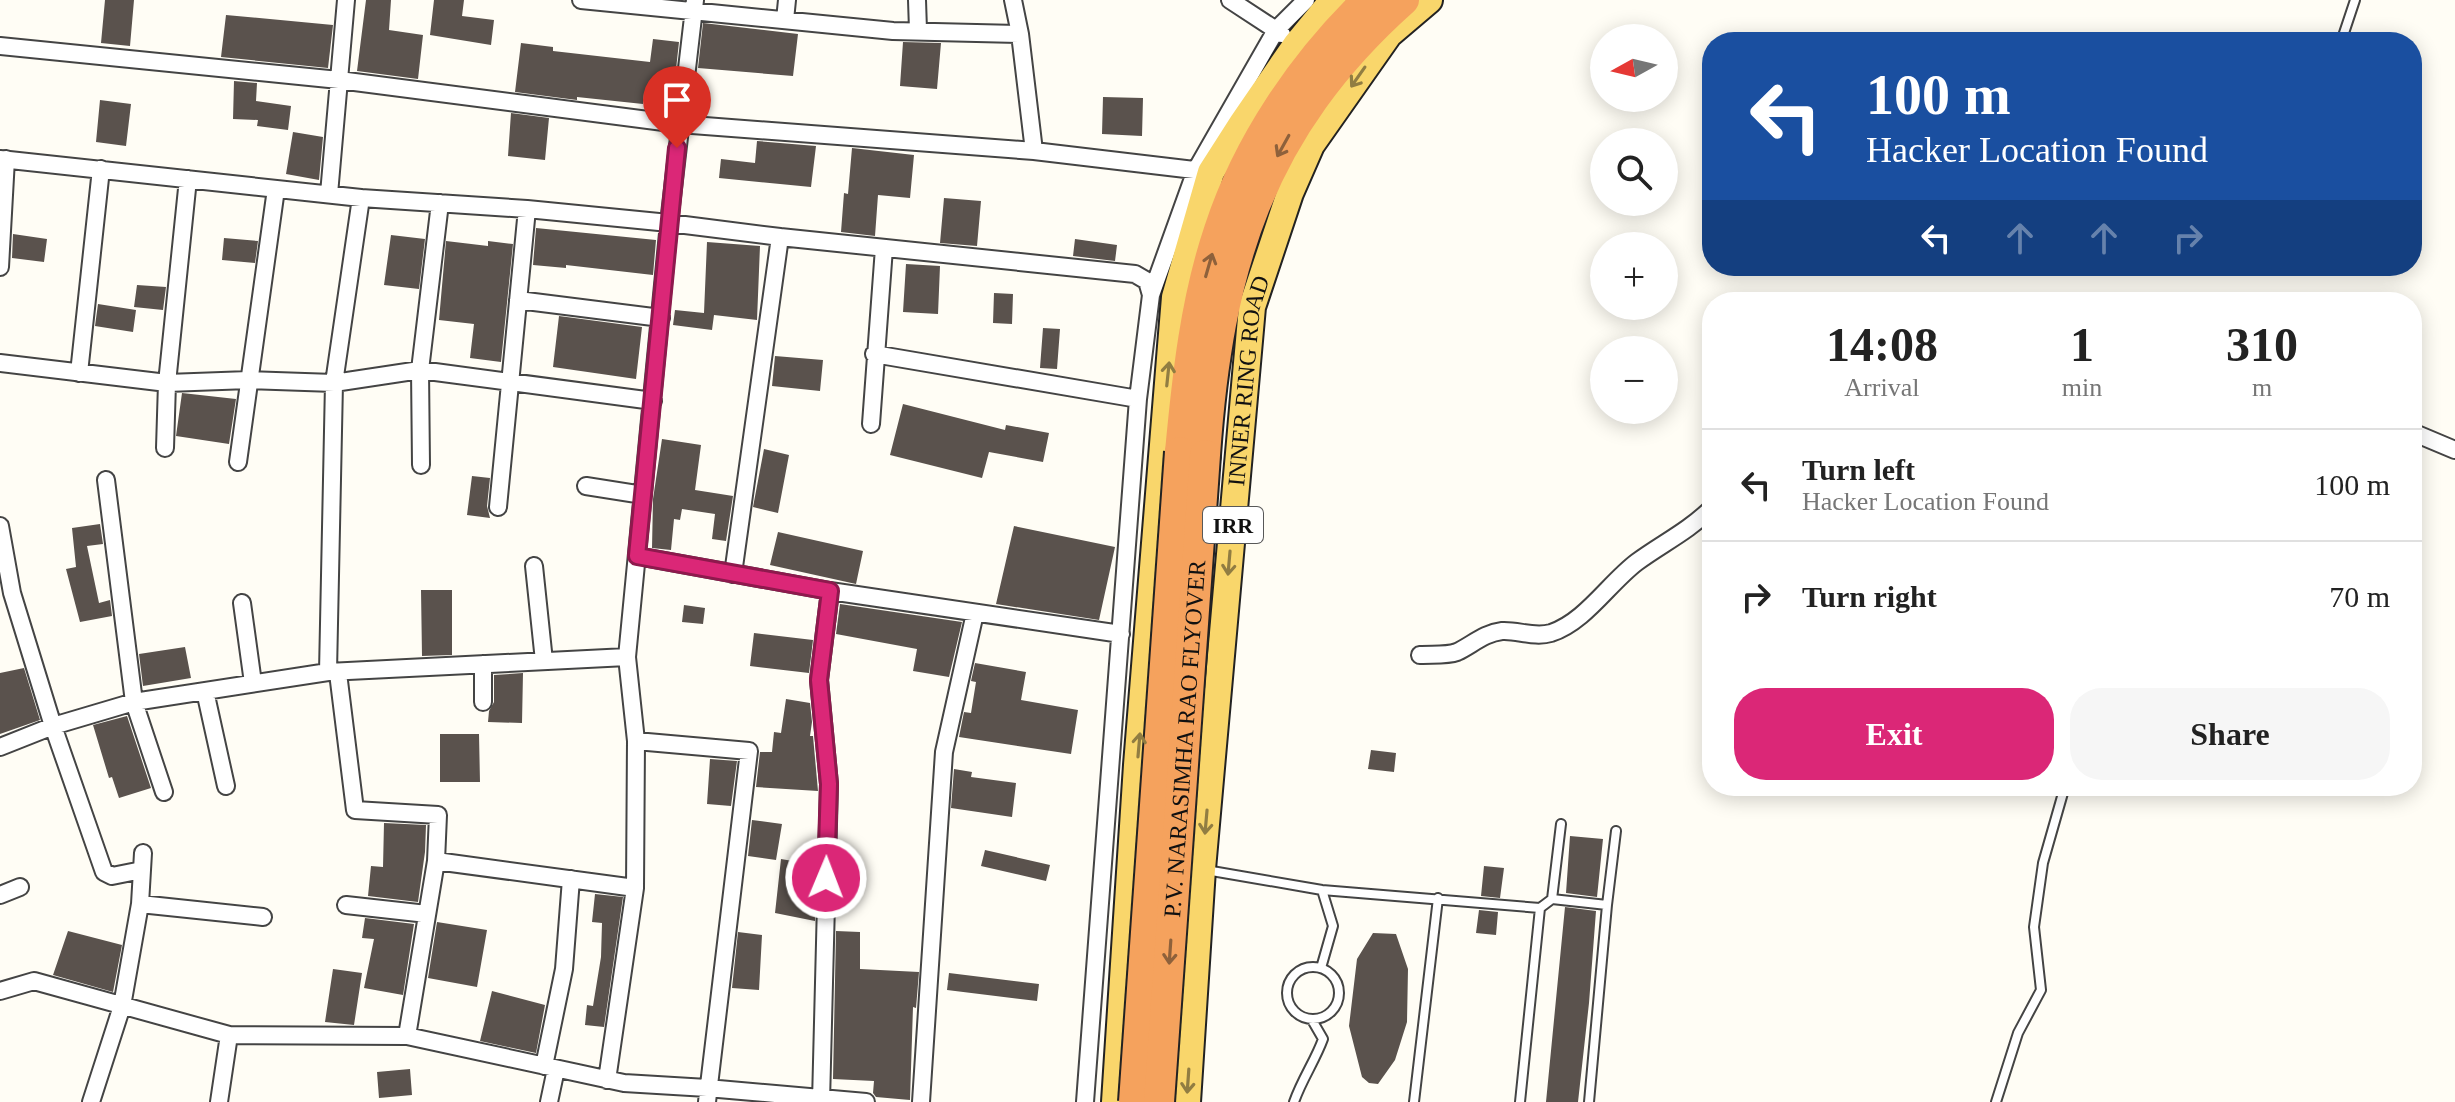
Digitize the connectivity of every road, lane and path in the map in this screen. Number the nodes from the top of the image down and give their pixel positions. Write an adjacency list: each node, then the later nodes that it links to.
1 (346, 0): 20 (street)
2 (581, 0): 13 (street)
3 (787, 0): 14 (street)
4 (917, 0): 15 (street)
5 (1013, 0): 17 (street)
6 (1230, 0): 18 (street)
7 (1306, 0): 18 (street)
8 (1333, 0): 18 (main road)
9 (1367, 0): 120 (highway, P.V. NARASIMHA RAO FLYOVER, one-way to 9, bridge)
10 (1404, 0): 121 (highway, P.V. NARASIMHA RAO FLYOVER, one-way to 121, bridge)
11 (1429, 0): 88 (main road, INNER RING ROAD / IRR, one-way to 88)
12 (2355, 0): 16 (lane)
13 (694, 6): 14 (street); 21 (street)
14 (785, 20): 15 (street)
15 (918, 30): 17 (street)
16 (2344, 32)
17 (1020, 34): 22 (street)
18 (1286, 38): 25 (main road)
19 (0, 46): 20 (street)
20 (339, 80): 21 (street); 28 (street)
21 (679, 124): 22 (street); 32 (street)
22 (1034, 151): 25 (street)
23 (3, 159): 24 (street); 35 (street)
24 (101, 169): 26 (street); 42 (street)
25 (1204, 171): 36 (street); 87 (main road, one-way to 25)
26 (188, 179): 27 (street); 45 (street)
27 (276, 189): 28 (street); 43 (street)
28 (329, 194): 29 (street)
29 (361, 198): 30 (street); 46 (street)
30 (440, 203): 31 (street); 41 (street)
31 (527, 209): 32 (street); 37 (street)
32 (669, 223): 33 (street); 38 (street)
33 (780, 237): 34 (street); 63 (street)
34 (884, 248): 36 (street); 39 (street)
35 (0, 267)
36 (1151, 295): 47 (street)
37 (518, 300): 38 (street); 44 (street)
38 (661, 318): 48 (street)
39 (874, 354): 47 (street); 49 (street)
40 (0, 363): 42 (street)
41 (420, 370): 44 (street); 46 (street); 54 (street)
42 (79, 373): 45 (street)
43 (249, 380): 45 (street); 46 (street); 53 (street)
44 (509, 380): 48 (street); 58 (street)
45 (167, 383): 51 (street)
46 (334, 383): 73 (street)
47 (1138, 399): 68 (street)
48 (653, 401): 57 (street)
49 (871, 424)
50 (2422, 436): 52 (street)
51 (165, 448)
52 (2455, 450)
53 (238, 462)
54 (421, 465)
55 (106, 480): 76 (street)
56 (586, 486): 57 (street)
57 (643, 495): 61 (street)
58 (498, 507)
59 (1702, 517): 69 (street)
60 (0, 526): 65 (street)
61 (637, 556): 63 (street); 70 (street)
62 (534, 566): 71 (street)
63 (733, 574): 64 (street)
64 (830, 591): 67 (street); 111 (street)
65 (6, 595): 78 (street)
66 (242, 603): 74 (street)
67 (975, 613): 68 (street); 117 (street)
68 (1121, 634): 118 (street)
69 (1420, 655)
70 (627, 657): 71 (street); 79 (street)
71 (544, 661): 72 (street)
72 (483, 664): 73 (street); 77 (street)
73 (333, 672): 74 (street); 86 (street)
74 (253, 683): 75 (street)
75 (205, 691): 76 (street); 81 (street)
76 (134, 702): 78 (street); 82 (street)
77 (483, 702)
78 (53, 726): 80 (street); 96 (street)
79 (636, 741): 91 (street); 110 (street)
80 (0, 747)
81 (226, 786)
82 (164, 792)
83 (2062, 796): 127 (lane)
84 (1561, 824): 95 (lane)
85 (1616, 831): 98 (lane)
86 (436, 861): 89 (street); 100 (street)
87 (1131, 863): 88 (lane); 119 (main road)
88 (1202, 869): 92 (lane); 122 (main road, INNER RING ROAD / IRR, one-way to 122)
89 (571, 879): 91 (street); 108 (street)
90 (20, 887): 93 (street)
91 (635, 888): 109 (street)
92 (1322, 890): 94 (lane); 102 (lane)
93 (0, 895)
94 (1438, 898): 99 (lane); 124 (lane)
95 (1552, 899): 98 (lane); 99 (lane)
96 (140, 904): 101 (street); 104 (street)
97 (346, 905): 100 (street)
98 (1607, 905): 126 (lane)
99 (1540, 908): 125 (lane)
100 (427, 914): 107 (street)
101 (263, 917)
102 (1321, 968): 105 (lane); 105 (lane)
103 (0, 991): 104 (street)
104 (122, 1006): 106 (street); 112 (street)
105 (1312, 1020): 123 (lane)
106 (229, 1035): 107 (street); 113 (street)
107 (407, 1036): 108 (street)
108 (550, 1067): 109 (street); 114 (street)
109 (615, 1081): 110 (street); 115 (street)
110 (707, 1095): 111 (street)
111 (822, 1100): 116 (street)
112 (91, 1102)
113 (219, 1102)
114 (549, 1102)
115 (623, 1102)
116 (866, 1102)
117 (921, 1102)
118 (1085, 1102)
119 (1115, 1102)
120 (1134, 1102)
121 (1159, 1102)
122 (1187, 1102)
123 (1294, 1102)
124 (1414, 1102)
125 (1520, 1102)
126 (1589, 1102)
127 (1996, 1102)

